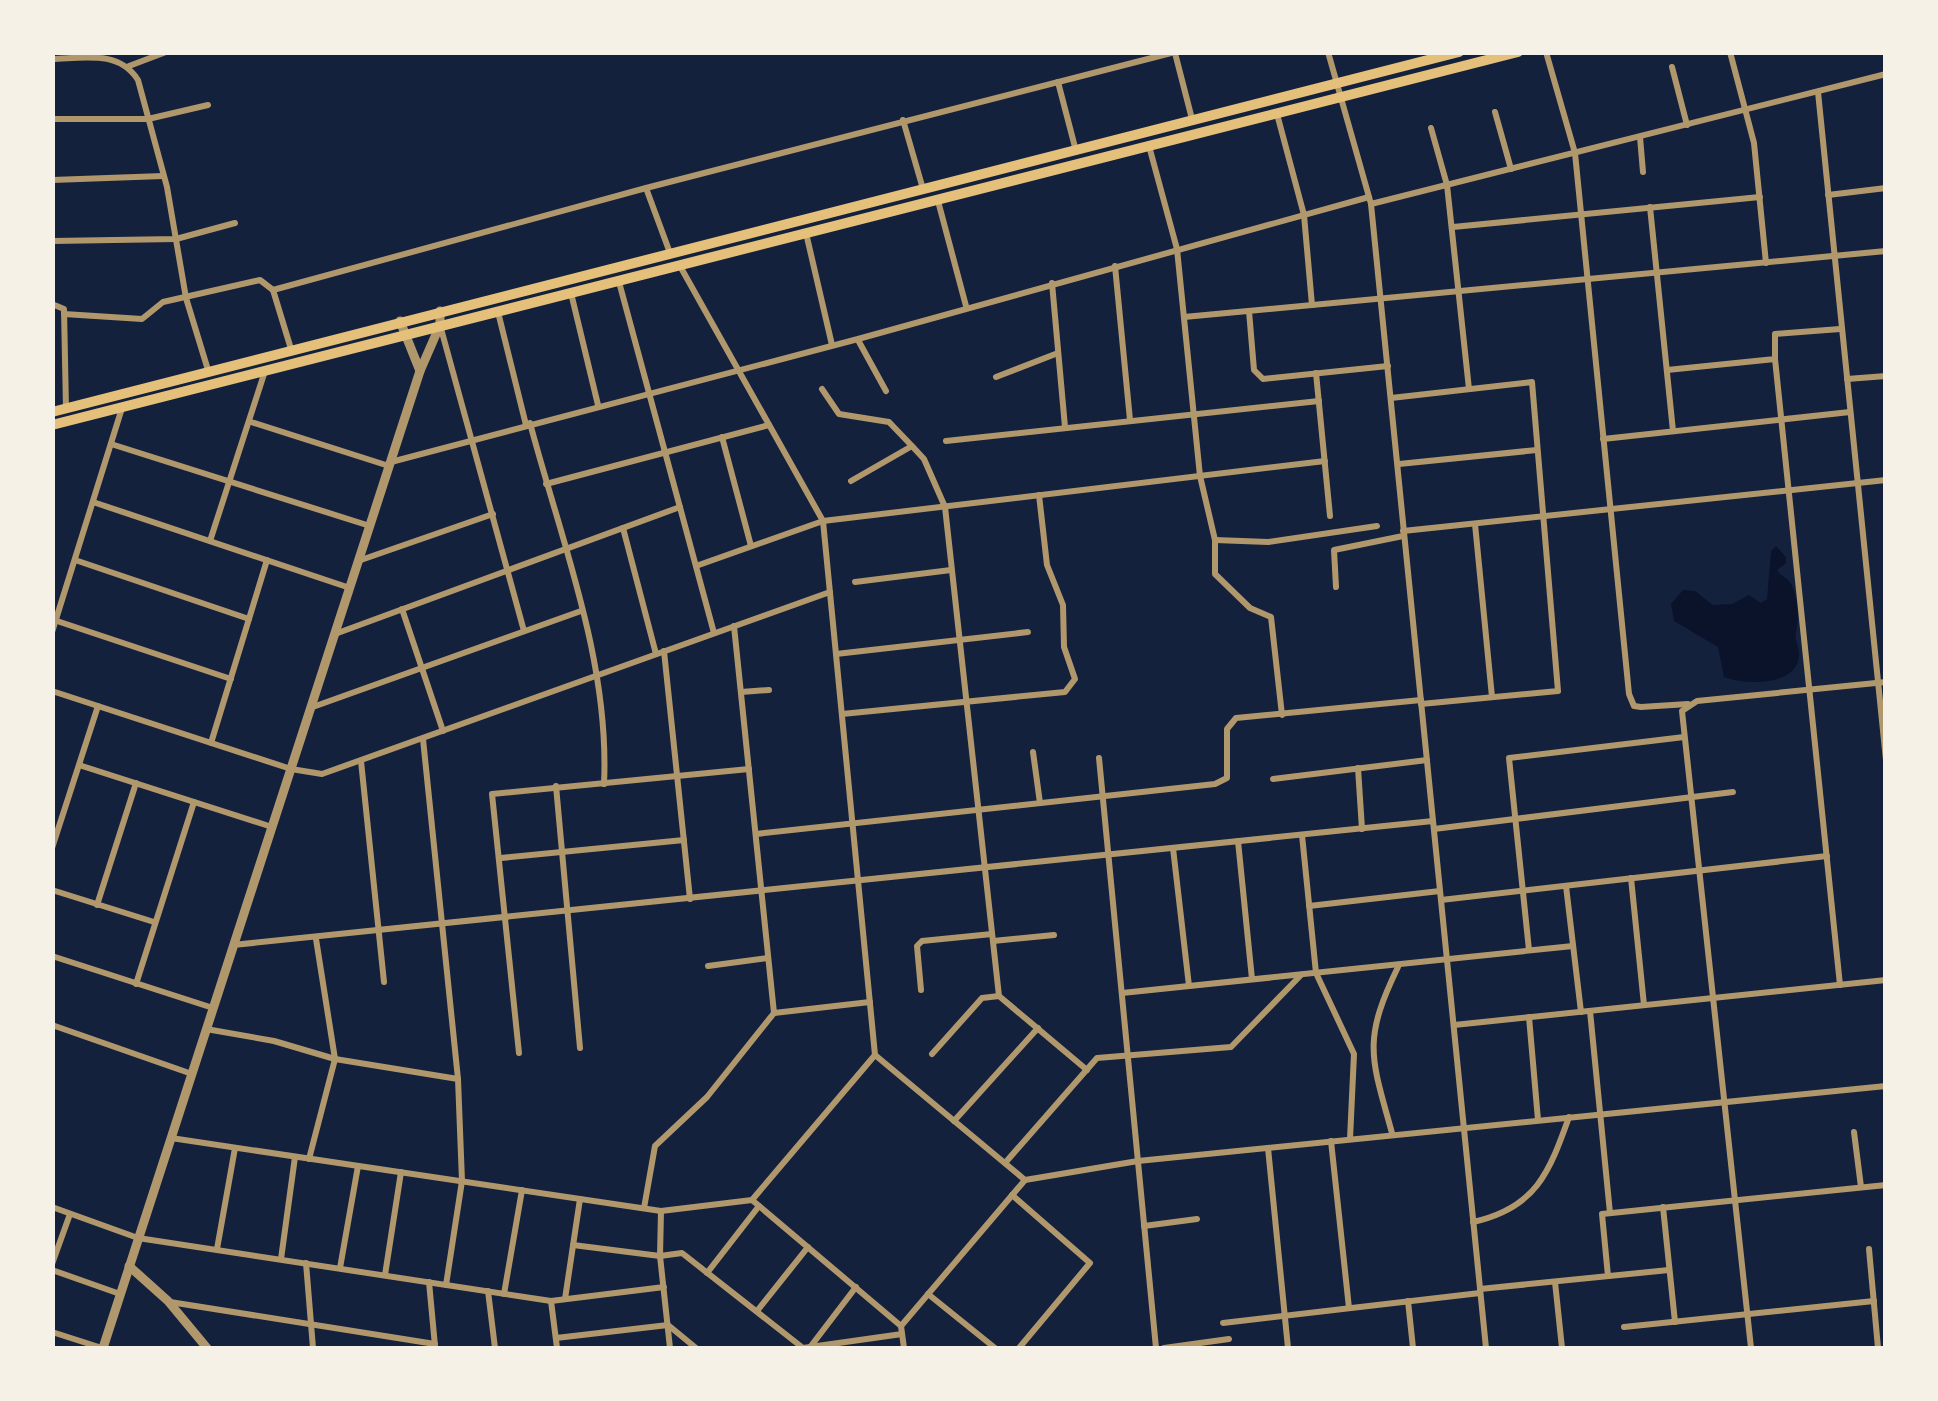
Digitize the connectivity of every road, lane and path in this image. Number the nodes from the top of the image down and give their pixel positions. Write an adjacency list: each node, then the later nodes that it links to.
1 (166, 52): 9 (street)
2 (1175, 52): 12 (street); 22 (street)
3 (1328, 52): 13 (street)
4 (1518, 52): 15 (main road)
5 (1546, 52): 29 (street)
6 (1730, 52): 17 (street)
7 (1453, 53): 13 (main road)
8 (52, 59): 9 (street)
9 (130, 66): 21 (street)
10 (1672, 67): 24 (street)
11 (1886, 74): 14 (street)
12 (1058, 82): 23 (street); 28 (street)
13 (1336, 82): 15 (street); 22 (main road)
14 (1818, 92): 17 (street); 38 (street)
15 (1340, 98): 19 (main road); 41 (street)
16 (208, 106): 21 (street)
17 (1746, 110): 24 (street); 39 (street)
18 (1495, 112): 30 (street)
19 (1277, 114): 27 (main road); 44 (street)
20 (52, 119): 21 (street)
21 (148, 119): 32 (street)
22 (1192, 119): 28 (main road)
23 (903, 120): 35 (street); 37 (street)
24 (1687, 125): 26 (street)
25 (1431, 128): 34 (street)
26 (1640, 136): 29 (street); 31 (street)
27 (1149, 146): 40 (main road); 50 (street)
28 (1076, 150): 37 (main road)
29 (1575, 153): 30 (street); 43 (street)
30 (1510, 169): 34 (street)
31 (1643, 172)
32 (163, 176): 33 (street); 48 (street)
33 (52, 180)
34 (1447, 185): 41 (street); 46 (street)
35 (646, 188): 52 (street); 61 (street)
36 (1886, 188): 38 (street)
37 (923, 189): 52 (main road)
38 (1828, 195): 53 (street)
39 (1760, 197): 42 (street); 54 (street)
40 (937, 200): 47 (main road); 68 (street)
41 (1370, 201): 44 (street); 65 (street)
42 (1650, 207): 43 (street); 57 (street)
43 (1581, 214): 46 (street); 58 (street)
44 (1304, 215): 50 (street); 67 (street)
45 (236, 223): 48 (street)
46 (1453, 227): 63 (street)
47 (806, 233): 55 (main road); 79 (street)
48 (176, 239): 49 (street); 64 (street)
49 (52, 242)
50 (1177, 249): 56 (street); 73 (street)
51 (1886, 251): 53 (street)
52 (670, 253): 69 (main road)
53 (1834, 256): 54 (street); 76 (street)
54 (1766, 262): 57 (street)
55 (680, 266): 59 (main road); 84 (street)
56 (1115, 266): 60 (street); 105 (street)
57 (1656, 273): 58 (street); 88 (street)
58 (1588, 280): 63 (street); 115 (street)
59 (618, 281): 62 (main road); 96 (street)
60 (1052, 283): 68 (street); 81 (street)
61 (273, 290): 64 (street); 80 (street)
62 (571, 293): 71 (main road); 99 (street)
63 (1458, 293): 65 (street); 94 (street)
64 (186, 298): 72 (street); 85 (street)
65 (1381, 299): 67 (street); 83 (street)
66 (52, 304): 72 (street)
67 (1312, 305): 70 (street)
68 (966, 306): 78 (street)
69 (440, 311): 74 (main road); 75 (street)
70 (1249, 311): 73 (street); 89 (street)
71 (498, 312): 75 (main road); 108 (street)
72 (64, 314): 101 (street)
73 (1184, 317): 104 (street)
74 (400, 321): 77 (street); 80 (main road)
75 (440, 326): 77 (main road); 87 (street); 114 (street)
76 (1840, 329): 82 (street); 92 (street)
77 (403, 335): 86 (main road); 87 (street)
78 (858, 339): 79 (street); 95 (street)
79 (832, 345): 84 (street)
80 (291, 350): 85 (main road)
81 (1058, 353): 91 (street); 111 (street)
82 (1776, 359): 88 (street); 106 (street)
83 (1388, 366): 89 (street); 97 (street)
84 (737, 368): 96 (street); 109 (street)
85 (208, 370): 101 (main road)
86 (265, 370): 100 (main road); 107 (street)
87 (420, 370): 122 (street)
88 (1667, 370): 112 (street)
89 (1316, 373): 98 (street)
90 (1886, 376): 92 (street)
91 (996, 377)
92 (1847, 379): 103 (street)
93 (822, 389): 118 (street)
94 (1470, 389): 97 (street); 119 (street)
95 (886, 391)
96 (649, 392): 99 (street); 120 (street)
97 (1391, 398): 123 (street)
98 (1319, 401): 104 (street); 121 (street)
99 (598, 405): 108 (street)
100 (123, 407): 110 (main road); 117 (street)
101 (66, 409): 102 (main road)
102 (52, 412)
103 (1850, 412): 106 (street); 129 (street)
104 (1194, 414): 105 (street); 124 (street)
105 (1130, 420): 111 (street)
106 (1782, 420): 112 (street); 130 (street)
107 (251, 422): 122 (street); 127 (street)
108 (528, 424): 114 (street); 128 (street)
109 (769, 424): 113 (street); 139 (street)
110 (52, 425)
111 (1065, 427): 116 (street)
112 (1673, 432): 115 (street)
113 (722, 438): 120 (street); 147 (street)
114 (473, 439): 122 (street); 136 (street)
115 (1603, 439): 135 (street)
116 (946, 442)
117 (111, 444): 127 (street); 132 (street)
118 (912, 446): 126 (street); 133 (street)
119 (1537, 450): 123 (street); 138 (street)
120 (665, 452): 128 (street); 134 (street)
121 (1325, 461): 124 (street); 137 (street)
122 (390, 464): 141 (street)
123 (1398, 464): 144 (street)
124 (1200, 476): 131 (street); 145 (street)
125 (1886, 480): 129 (street)
126 (851, 481)
127 (230, 482): 141 (street); 146 (street)
128 (546, 484): 148 (street)
129 (1858, 484): 130 (street); 175 (street)
130 (1789, 490): 135 (street); 178 (street)
131 (1039, 495): 133 (street); 181 (street)
132 (93, 502): 146 (street); 149 (street)
133 (945, 506): 139 (street); 153 (street)
134 (680, 507): 143 (street); 152 (street)
135 (1610, 510): 138 (street); 183 (street)
136 (492, 514): 151 (street); 154 (street)
137 (1330, 516)
138 (1544, 516): 140 (street); 180 (street)
139 (823, 521): 147 (street); 158 (street)
140 (1475, 524): 144 (street); 180 (street)
141 (370, 526): 151 (street)
142 (1377, 526): 145 (street)
143 (623, 528): 148 (street); 170 (street)
144 (1403, 534): 156 (street); 182 (street)
145 (1214, 540): 187 (street)
146 (210, 541): 150 (street)
147 (750, 546): 152 (street)
148 (564, 550): 154 (street); 160 (street)
149 (75, 560): 161 (street); 162 (street)
150 (268, 560): 157 (street); 161 (street)
151 (358, 561): 157 (street)
152 (696, 566): 167 (street)
153 (951, 570): 155 (street); 169 (street)
154 (508, 572): 159 (street); 164 (street)
155 (855, 582)
156 (1336, 587)
157 (350, 588): 168 (street)
158 (830, 592): 163 (street); 171 (street)
159 (402, 609): 168 (street); 172 (street)
160 (581, 610): 164 (street); 173 (street)
161 (250, 619): 174 (street)
162 (56, 620): 165 (street); 174 (street)
163 (734, 626): 167 (street); 179 (street)
164 (524, 631): 172 (street)
165 (52, 632)
166 (1028, 632): 169 (street)
167 (714, 633): 170 (street)
168 (334, 634): 185 (street)
169 (960, 642): 171 (street); 181 (street)
170 (660, 653): 173 (street); 201 (street)
171 (836, 654): 186 (street)
172 (422, 668): 185 (street); 188 (street)
173 (598, 675): 188 (street); 204 (street)
174 (231, 679): 191 (street)
175 (1882, 683): 178 (street); 195 (street)
176 (769, 690): 179 (street)
177 (52, 691): 184 (street)
178 (1810, 691): 183 (street); 225 (street)
179 (741, 692): 199 (street)
180 (1492, 697): 182 (street)
181 (966, 700): 186 (street); 211 (street)
182 (1421, 702): 187 (street); 194 (street)
183 (1688, 704): 189 (street)
184 (98, 706): 191 (street); 197 (street)
185 (310, 708): 200 (street)
186 (842, 714): 213 (street)
187 (1282, 715): 207 (street)
188 (443, 732): 190 (street)
189 (1684, 737): 208 (street); 212 (street)
190 (422, 739): 196 (street); 242 (street)
191 (211, 743): 200 (street)
192 (1033, 752): 210 (street)
193 (1099, 758): 207 (street)
194 (1427, 760): 198 (street); 214 (street)
195 (1886, 760)
196 (361, 762): 200 (street); 243 (street)
197 (79, 765): 203 (street); 221 (street)
198 (1358, 768): 202 (street); 216 (street)
199 (749, 769): 201 (street); 217 (street)
200 (290, 770): 215 (street)
201 (678, 776): 204 (street); 219 (street)
202 (1272, 779)
203 (136, 784): 209 (street); 237 (street)
204 (604, 784): 205 (street)
205 (556, 786): 223 (street); 226 (street)
206 (1732, 792): 208 (street)
207 (1103, 796): 210 (street); 224 (street)
208 (1691, 798): 212 (street); 228 (street)
209 (194, 802): 215 (street); 241 (street)
210 (1040, 803): 211 (street)
211 (978, 810): 213 (street); 227 (street)
212 (1515, 819): 214 (street); 233 (street)
213 (853, 824): 217 (street); 230 (street)
214 (1434, 825): 216 (street); 235 (street)
215 (272, 827): 247 (street)
216 (1362, 829): 218 (street)
217 (756, 834): 234 (street)
218 (1302, 835): 220 (street); 238 (street)
219 (684, 840): 223 (street); 236 (street)
220 (1238, 842): 222 (street); 257 (street)
221 (52, 848)
222 (1173, 848): 224 (street); 262 (street)
223 (562, 852): 226 (street); 239 (street)
224 (1108, 855): 227 (street); 264 (street)
225 (1827, 856): 228 (street); 261 (street)
226 (500, 858): 240 (street)
227 (985, 868): 230 (street); 245 (street)
228 (1702, 870): 229 (street); 266 (street)
229 (1632, 878): 231 (street); 268 (street)
230 (858, 882): 234 (street); 267 (street)
231 (1566, 886): 233 (street); 248 (street)
232 (52, 890): 237 (street)
233 (1523, 891): 235 (street); 249 (street)
234 (762, 892): 236 (street); 251 (street)
235 (1441, 896): 238 (street); 252 (street)
236 (690, 899): 239 (street)
237 (97, 905): 241 (street)
238 (1309, 906): 255 (street)
239 (568, 912): 240 (street); 278 (street)
240 (506, 918): 242 (street); 279 (street)
241 (154, 922): 260 (street)
242 (442, 925): 243 (street); 288 (street)
243 (381, 932): 246 (street); 259 (street)
244 (1054, 935): 245 (street)
245 (993, 938): 263 (street); 265 (street)
246 (316, 940): 247 (street); 285 (street)
247 (234, 946): 269 (street)
248 (1573, 946): 249 (street); 271 (street)
249 (1529, 950): 252 (street)
250 (52, 956): 260 (street)
251 (768, 958): 253 (street); 272 (street)
252 (1447, 959): 254 (street); 275 (street)
253 (708, 966)
254 (1398, 966): 255 (street); 282 (street)
255 (1316, 972): 256 (street); 281 (street)
256 (1302, 974): 257 (street); 284 (street)
257 (1252, 979): 262 (street)
258 (1886, 980): 261 (street)
259 (384, 982)
260 (136, 984): 269 (street)
261 (1840, 985): 266 (street)
262 (1189, 986): 264 (street)
263 (921, 990)
264 (1122, 993): 284 (street)
265 (999, 996): 276 (street); 280 (street)
266 (1715, 998): 268 (street); 290 (street)
267 (870, 1002): 272 (street); 283 (street)
268 (1644, 1005): 270 (street)
269 (213, 1008): 277 (street)
270 (1590, 1011): 271 (street); 291 (street)
271 (1581, 1012): 273 (street)
272 (774, 1014): 319 (street)
273 (1528, 1018): 275 (street); 293 (street)
274 (52, 1025): 287 (street)
275 (1454, 1025): 295 (street)
276 (1038, 1028): 286 (street); 294 (street)
277 (206, 1029): 285 (street); 287 (street)
278 (580, 1048)
279 (520, 1053)
280 (932, 1054)
281 (1354, 1054): 282 (street); 299 (street)
282 (1370, 1054): 297 (street)
283 (876, 1055): 294 (street); 317 (street)
284 (1128, 1055): 286 (street); 305 (street)
285 (334, 1059): 288 (street); 304 (street)
286 (1087, 1070): 306 (street)
287 (192, 1074): 298 (street)
288 (458, 1079): 310 (street)
289 (1886, 1086): 290 (street)
290 (1726, 1102): 291 (street); 316 (street)
291 (1600, 1114): 292 (street); 322 (street)
292 (1569, 1117): 293 (street); 325 (street)
293 (1538, 1120): 295 (street)
294 (954, 1121): 306 (street)
295 (1464, 1128): 297 (street); 325 (street)
296 (1854, 1132): 312 (street)
297 (1392, 1133): 299 (street)
298 (171, 1138): 301 (street); 327 (street)
299 (1350, 1139): 300 (street)
300 (1331, 1141): 302 (street); 357 (street)
301 (235, 1148): 303 (street); 331 (street)
302 (1268, 1148): 305 (street); 360 (street)
303 (295, 1157): 304 (street); 333 (street)
304 (309, 1159): 307 (street)
305 (1138, 1160): 309 (street); 326 (street)
306 (1005, 1164): 309 (street)
307 (358, 1166): 308 (street); 337 (street)
308 (401, 1172): 310 (street); 340 (street)
309 (1024, 1180): 314 (street)
310 (462, 1181): 313 (street); 344 (street)
311 (1886, 1184): 312 (street)
312 (1861, 1187): 316 (street)
313 (522, 1190): 315 (street); 350 (street)
314 (1012, 1195): 351 (street); 383 (street)
315 (580, 1198): 319 (street); 328 (street)
316 (1736, 1200): 320 (street); 359 (street)
317 (756, 1203): 321 (street); 329 (street); 339 (street)
318 (52, 1207): 323 (street)
319 (644, 1208): 321 (street)
320 (1663, 1208): 322 (street); 338 (street)
321 (661, 1210): 332 (street)
322 (1610, 1213): 341 (street)
323 (70, 1214): 327 (street); 336 (street)
324 (1197, 1219): 326 (street)
325 (1473, 1222): 348 (street)
326 (1144, 1226): 384 (street)
327 (138, 1238): 331 (street); 335 (street)
328 (573, 1246): 332 (street); 352 (street)
329 (808, 1247): 346 (street); 358 (street)
330 (1869, 1249): 356 (street)
331 (217, 1250): 333 (street)
332 (660, 1256): 339 (street); 345 (street)
333 (281, 1259): 334 (street)
334 (306, 1263): 337 (street); 362 (street)
335 (129, 1266): 349 (street); 353 (street)
336 (52, 1267): 349 (street)
337 (340, 1268): 340 (street)
338 (1670, 1270): 341 (street); 361 (street)
339 (707, 1273): 358 (street)
340 (384, 1275): 342 (street)
341 (1608, 1276): 343 (street)
342 (429, 1282): 344 (street); 371 (street)
343 (1555, 1282): 348 (street); 389 (street)
344 (446, 1285): 347 (street)
345 (664, 1288): 352 (street); 364 (street)
346 (856, 1288): 366 (street); 380 (street)
347 (488, 1291): 350 (street); 376 (street)
348 (1480, 1291): 355 (street); 388 (street)
349 (120, 1294): 372 (street)
350 (504, 1294): 354 (street)
351 (928, 1294): 366 (street); 382 (street)
352 (565, 1299): 354 (street)
353 (168, 1301): 362 (street); 368 (street)
354 (551, 1301): 369 (street)
355 (1408, 1301): 357 (street); 387 (street)
356 (1874, 1301): 359 (street); 391 (street)
357 (1350, 1308): 360 (street)
358 (757, 1312): 380 (street)
359 (1747, 1314): 361 (street); 390 (street)
360 (1284, 1316): 363 (street); 386 (street)
361 (1675, 1322): 365 (street)
362 (311, 1324): 371 (street); 375 (street)
363 (1222, 1324)
364 (668, 1326): 369 (street); 378 (street); 379 (street)
365 (1624, 1327)
366 (902, 1330): 380 (street); 381 (street)
367 (52, 1332): 372 (street)
368 (196, 1335): 373 (street); 374 (street)
369 (556, 1338): 377 (street)
370 (1229, 1339): 385 (street)
371 (436, 1346)
372 (102, 1348)
373 (192, 1348)
374 (207, 1348)
375 (313, 1348)
376 (496, 1348)
377 (557, 1348)
378 (670, 1348)
379 (696, 1348)
380 (806, 1348)
381 (904, 1348)
382 (995, 1348)
383 (1019, 1348)
384 (1156, 1348)
385 (1164, 1348)
386 (1288, 1348)
387 (1413, 1348)
388 (1486, 1348)
389 (1562, 1348)
390 (1751, 1348)
391 (1878, 1348)

